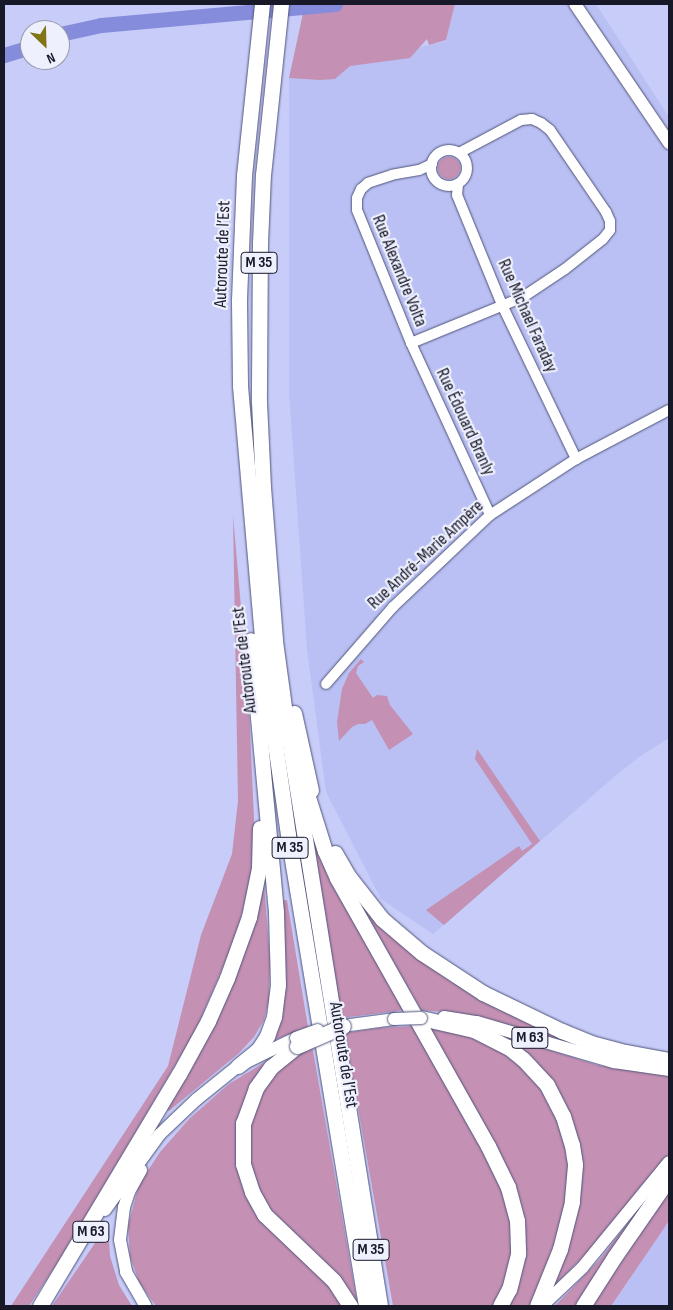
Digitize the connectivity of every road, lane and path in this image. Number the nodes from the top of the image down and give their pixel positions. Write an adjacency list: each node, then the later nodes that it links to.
1 (262, 4): 14 (highway, Autoroute de l’Est / M 35)
2 (280, 4): 18 (highway, Autoroute de l’Est / M 35)
3 (578, 9): 4 (main road)
4 (669, 143)
5 (473, 147): 6 (street, Rue Alexandre Volta); 7 (street); 12 (street, Rue Alexandre Volta)
6 (459, 153): 7 (street); 8 (street)
7 (467, 162): 11 (street)
8 (432, 164): 9 (street, Rue Alexandre Volta); 10 (street)
9 (419, 170): 10 (street); 13 (street, Rue Alexandre Volta)
10 (433, 176): 11 (street)
11 (455, 188): 12 (street, Rue Michael Faraday)
12 (503, 307): 13 (street, Rue Alexandre Volta); 16 (street, Rue Michael Faraday)
13 (411, 343): 17 (street, Rue Édouard Branly)
14 (240, 386): 21 (highway); 35 (highway, Autoroute de l’Est / M 35)
15 (669, 410): 16 (street, Rue André-Marie Ampère)
16 (576, 459): 17 (street, Rue André-Marie Ampère)
17 (490, 515): 19 (street, Rue André-Marie Ampère)
18 (270, 577): 20 (highway); 36 (highway, Autoroute de l’Est / M 35)
19 (326, 684)
20 (294, 713): 26 (highway); 37 (highway)
21 (260, 744): 27 (highway); 32 (highway)
22 (421, 1018): 23 (highway); 24 (main road, bridge)
23 (446, 1020): 28 (main road, M 63); 38 (highway)
24 (343, 1026): 25 (highway, bridge)
25 (297, 1042): 27 (main road, M 63); 34 (highway)
26 (669, 1060)
27 (238, 1066): 29 (main road, M 63)
28 (669, 1070)
29 (186, 1110): 32 (main road, M 63); 33 (main road)
30 (669, 1162): 39 (main road)
31 (669, 1178): 40 (highway)
32 (41, 1306)
33 (146, 1306)
34 (350, 1306)
35 (366, 1306)
36 (380, 1306)
37 (500, 1306)
38 (536, 1306)
39 (542, 1306)
40 (583, 1306)

